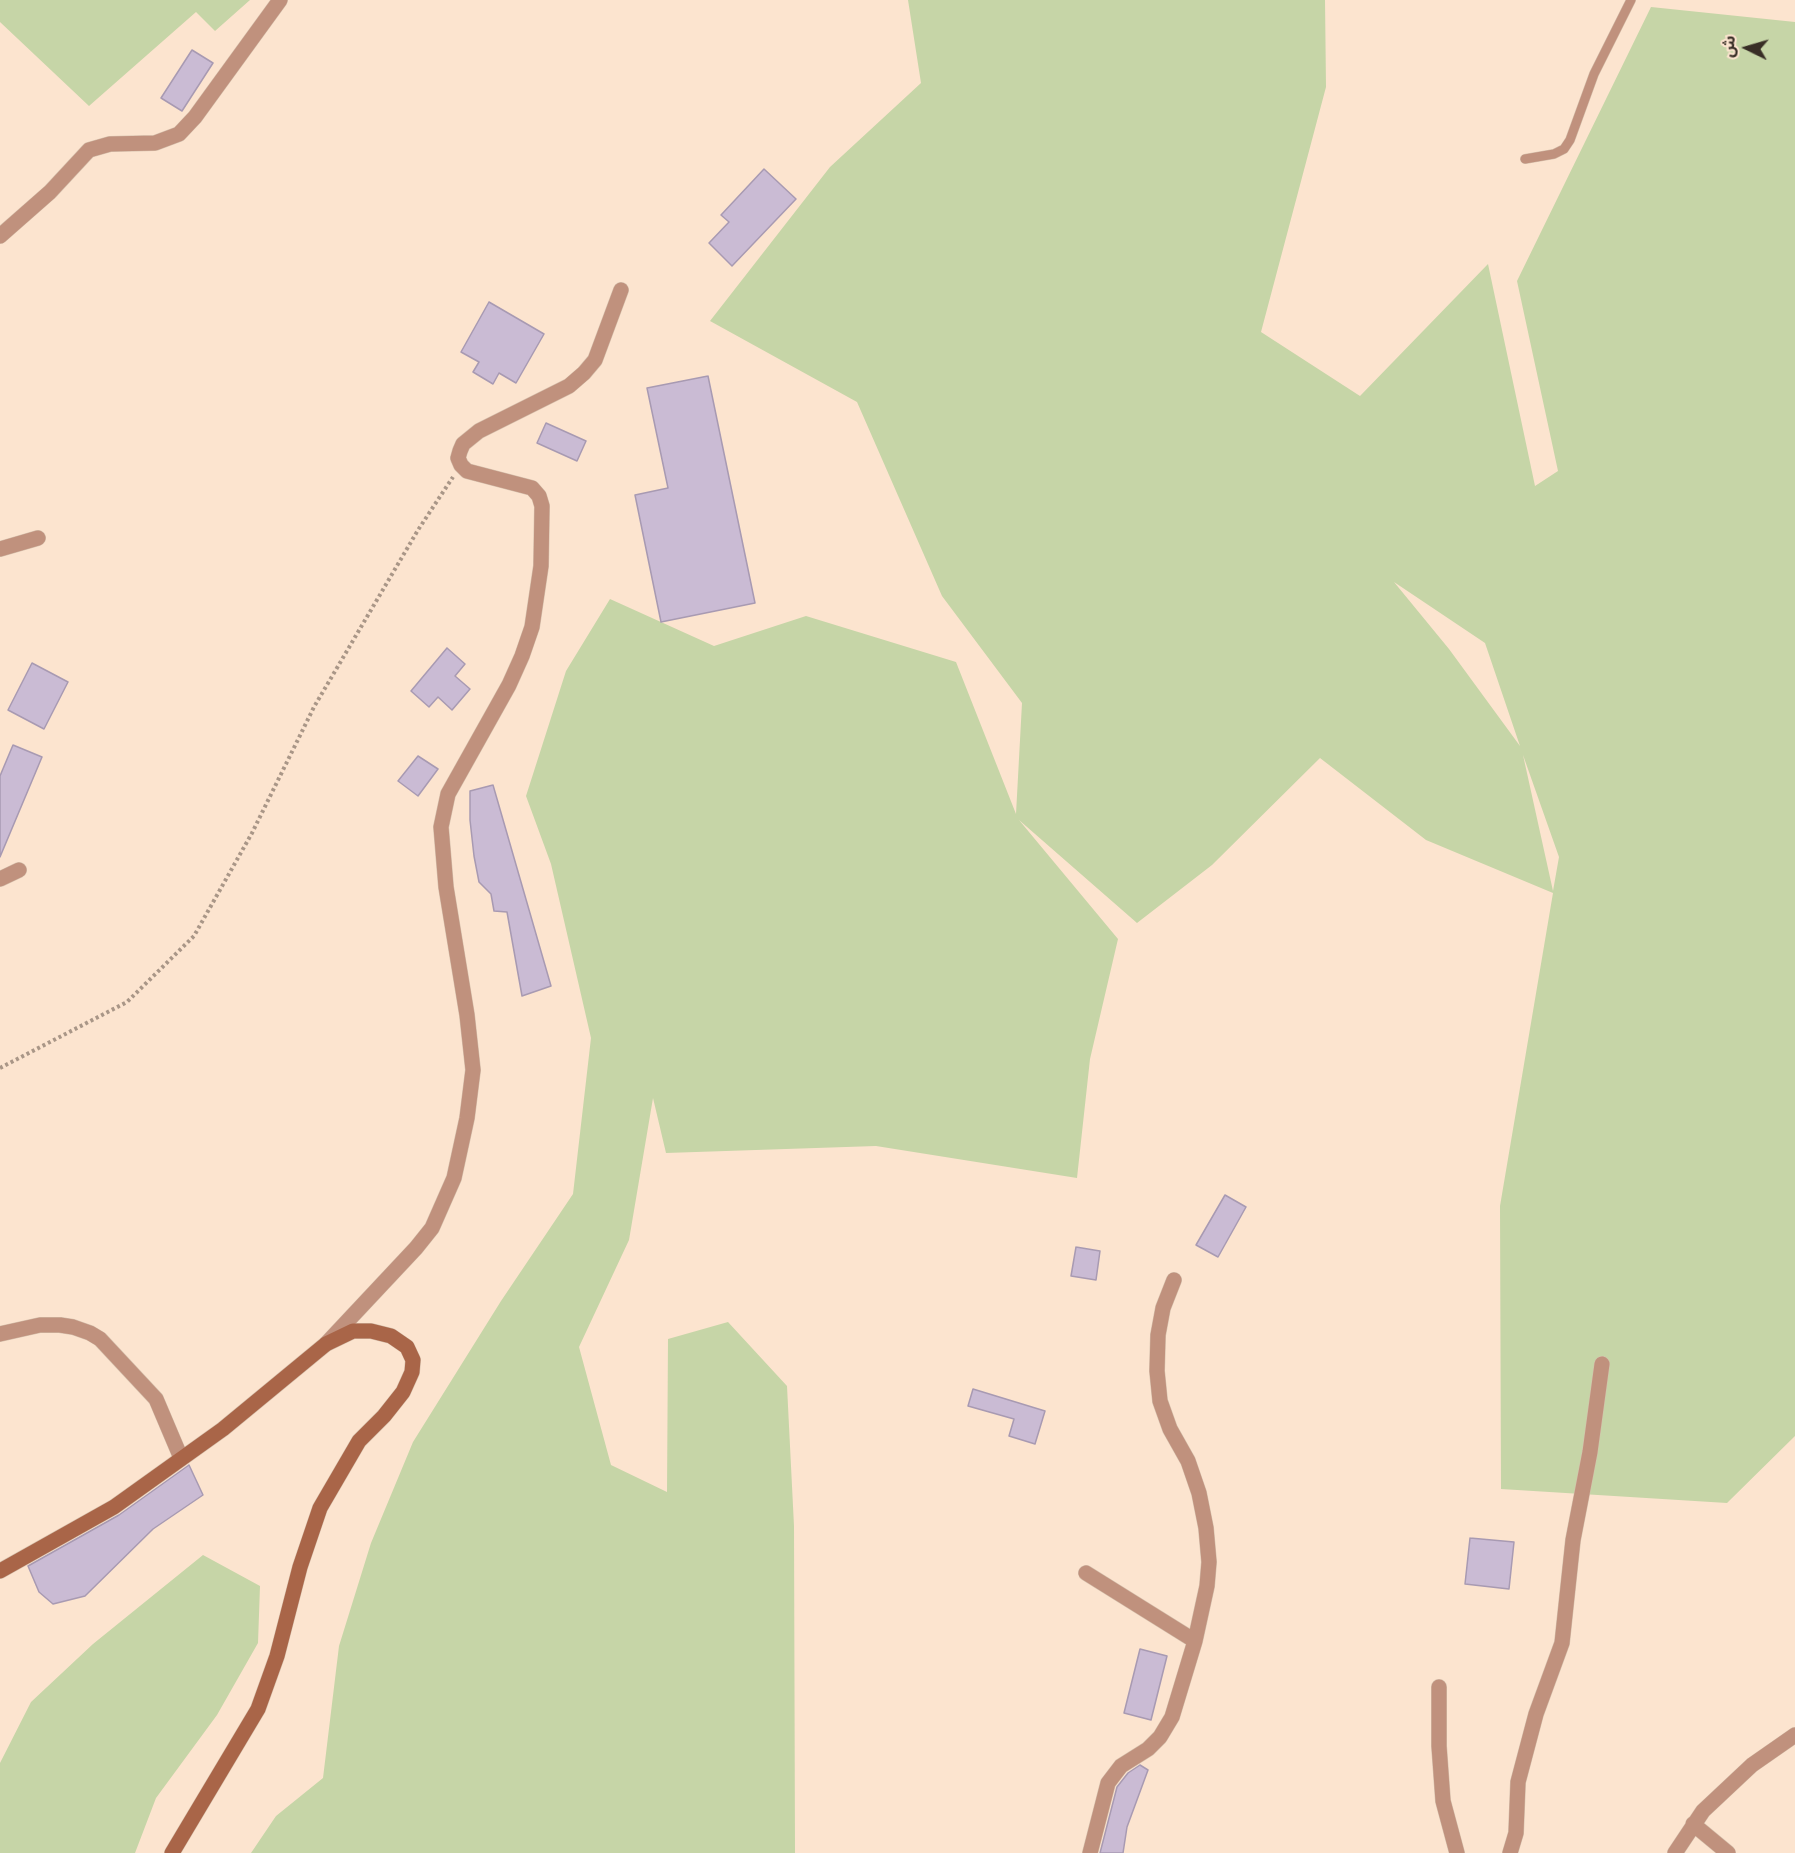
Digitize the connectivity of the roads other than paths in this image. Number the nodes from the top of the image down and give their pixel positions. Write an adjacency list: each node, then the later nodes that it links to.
1 (280, 0): 4 (street)
2 (1631, 0): 3 (lane)
3 (1525, 159)
4 (0, 236)
5 (621, 290): 12 (street)
6 (38, 538): 7 (street)
7 (0, 549)
8 (19, 870): 9 (street)
9 (0, 879)
10 (1174, 1280): 17 (street)
11 (0, 1334): 14 (street)
12 (326, 1344): 14 (main road); 21 (main road)
13 (1602, 1364): 24 (street)
14 (181, 1458): 15 (main road)
15 (0, 1571)
16 (1086, 1573): 17 (street)
17 (1195, 1641): 22 (street)
18 (1440, 1687): 23 (street)
19 (1795, 1735): 20 (street)
20 (1693, 1824): 25 (street); 26 (street)
21 (171, 1853)
22 (1090, 1853)
23 (1456, 1853)
24 (1510, 1853)
25 (1675, 1853)
26 (1728, 1853)

